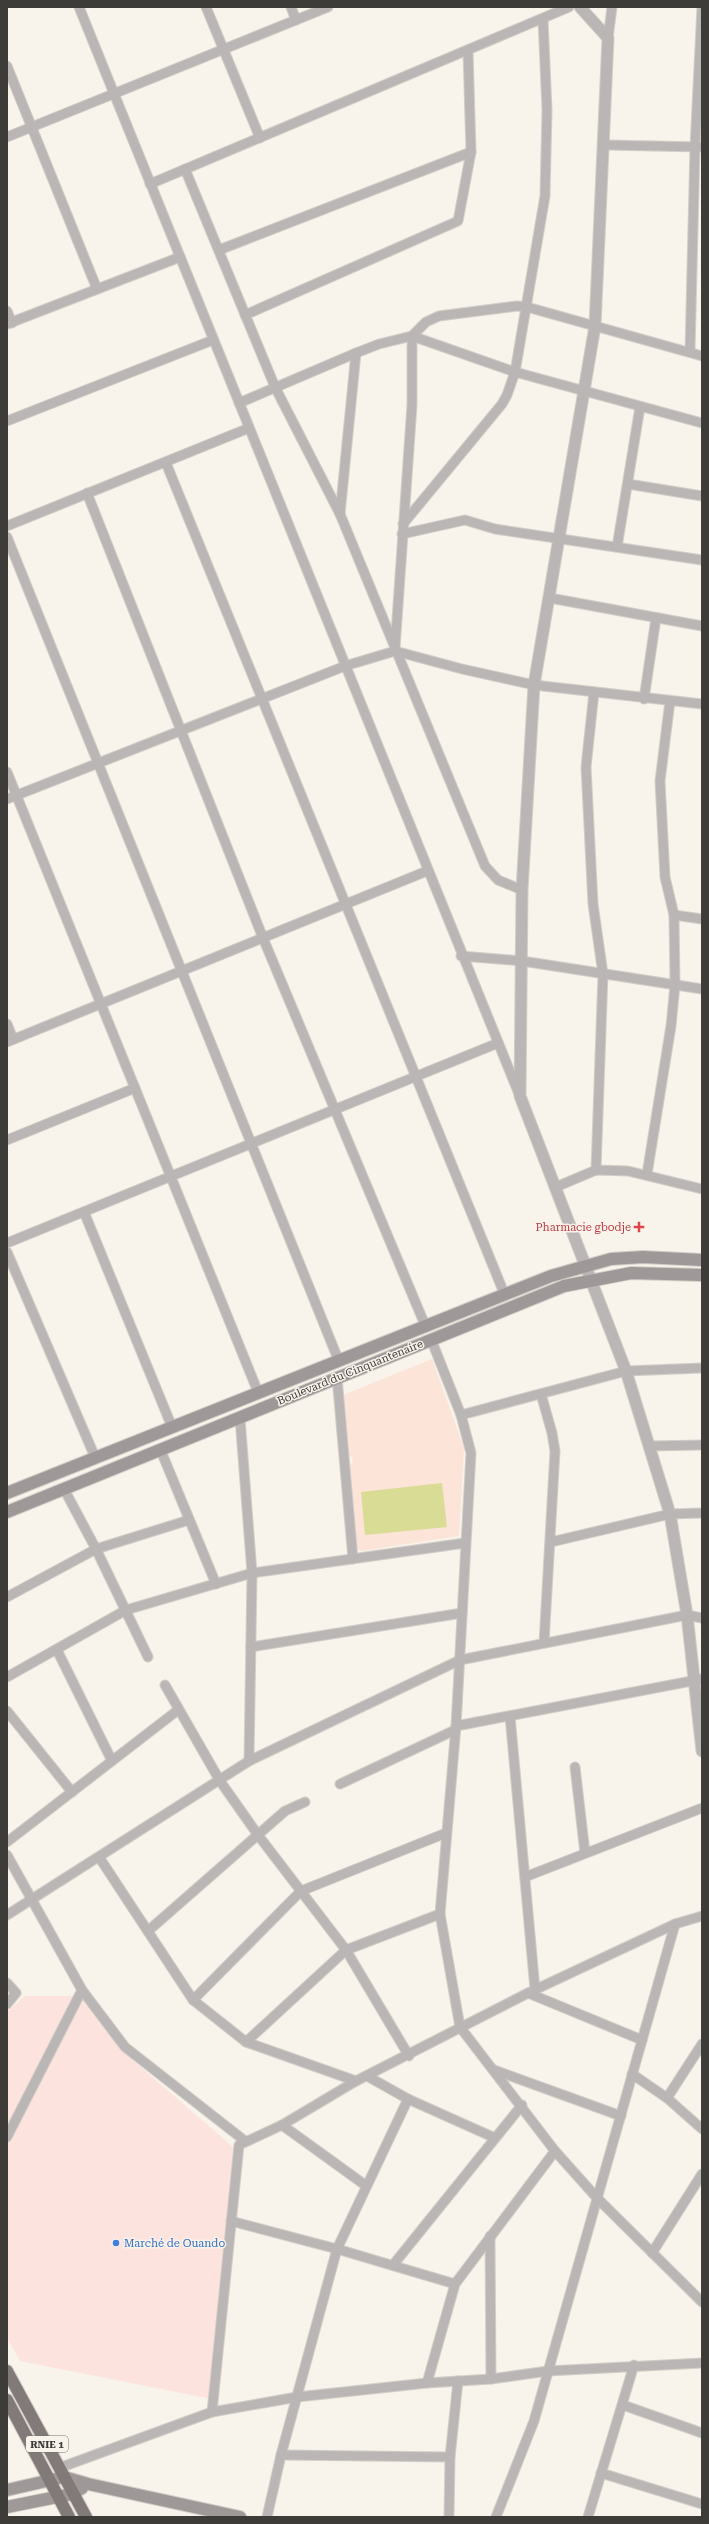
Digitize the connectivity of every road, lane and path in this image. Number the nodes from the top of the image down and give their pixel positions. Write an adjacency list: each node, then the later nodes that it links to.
1 (79, 7): 15 (street)
2 (206, 7): 12 (street)
3 (291, 7): 10 (street)
4 (328, 7): 10 (street)
5 (569, 7): 9 (street)
6 (580, 7): 11 (street)
7 (612, 7): 11 (street)
8 (702, 7): 20 (street)
9 (543, 19): 13 (street); 27 (street)
10 (296, 20): 12 (street)
11 (608, 38): 19 (street)
12 (223, 50): 15 (street); 18 (street)
13 (468, 51): 18 (street); 21 (street)
14 (7, 66): 16 (street)
15 (114, 94): 16 (street); 23 (street)
16 (32, 127): 17 (street); 26 (street)
17 (7, 137)
18 (260, 138): 22 (street)
19 (605, 145): 20 (street); 31 (street)
20 (699, 147): 34 (street)
21 (471, 152): 24 (street); 29 (street)
22 (185, 169): 23 (street); 24 (street)
23 (150, 184): 25 (street)
24 (218, 250): 29 (street)
25 (180, 257): 26 (street); 33 (street)
26 (97, 289): 30 (street)
27 (527, 307): 31 (street); 32 (street); 37 (street)
28 (7, 311): 30 (street)
29 (245, 315): 38 (street)
30 (9, 324)
31 (595, 326): 34 (street); 39 (street)
32 (412, 336): 35 (street); 37 (street); 50 (street)
33 (214, 340): 40 (street); 42 (street)
34 (690, 351): 36 (street)
35 (356, 353): 38 (street); 49 (street)
36 (702, 356)
37 (515, 372): 39 (street); 50 (street)
38 (275, 387): 40 (street); 49 (street)
39 (583, 390): 41 (street); 54 (street)
40 (239, 403): 44 (street)
41 (640, 407): 43 (street); 46 (street)
42 (7, 421)
43 (702, 423)
44 (249, 428): 45 (street); 61 (street)
45 (166, 462): 47 (street); 65 (street)
46 (628, 484): 48 (street); 55 (street)
47 (87, 493): 51 (street); 68 (street)
48 (702, 496)
49 (340, 514): 60 (street)
50 (403, 524): 52 (street)
51 (7, 526)
52 (402, 534): 54 (street); 60 (street)
53 (7, 537): 69 (street)
54 (558, 539): 55 (street); 57 (street)
55 (617, 547): 56 (street)
56 (702, 560)
57 (550, 598): 58 (street); 62 (street)
58 (656, 618): 59 (street); 64 (street)
59 (702, 626)
60 (395, 651): 61 (street); 62 (street); 74 (street)
61 (345, 666): 65 (street); 73 (street)
62 (534, 685): 63 (street); 74 (street)
63 (594, 692): 64 (street); 82 (street)
64 (644, 698): 66 (street)
65 (260, 699): 68 (street); 75 (street)
66 (670, 701): 67 (street); 76 (street)
67 (702, 704)
68 (179, 731): 69 (street); 78 (street)
69 (98, 763): 71 (street); 81 (street)
70 (7, 772): 71 (street)
71 (16, 795): 72 (street); 85 (street)
72 (7, 799)
73 (427, 871): 75 (street); 79 (street)
74 (522, 890): 80 (street)
75 (347, 904): 78 (street); 89 (street)
76 (674, 915): 77 (street); 83 (street)
77 (702, 919)
78 (263, 938): 81 (street); 92 (street)
79 (461, 956): 80 (street); 88 (street)
80 (522, 961): 82 (street); 91 (street)
81 (182, 971): 85 (street); 94 (street)
82 (603, 974): 83 (street); 95 (street)
83 (675, 985): 84 (street); 96 (street)
84 (702, 989)
85 (101, 1004): 87 (street); 90 (street)
86 (7, 1024): 87 (street)
87 (10, 1041)
88 (498, 1043): 89 (street); 91 (street)
89 (416, 1078): 92 (street); 107 (street)
90 (135, 1088): 93 (street); 97 (street)
91 (520, 1096): 98 (street)
92 (333, 1111): 94 (street); 108 (street)
93 (7, 1140)
94 (252, 1145): 97 (street); 110 (street)
95 (596, 1170): 96 (street); 98 (street)
96 (647, 1174): 99 (street)
97 (171, 1176): 100 (street); 114 (street)
98 (556, 1187): 104 (street)
99 (702, 1189)
100 (84, 1212): 101 (street); 118 (street)
101 (7, 1243)
102 (7, 1252): 122 (street)
103 (702, 1260): 104 (main road, Boulevard du Cinquantenaire)
104 (584, 1265): 106 (street); 107 (main road, Boulevard du Cinquantenaire)
105 (702, 1275): 106 (main road, Boulevard du Cinquantenaire)
106 (589, 1279): 109 (main road, Boulevard du Cinquantenaire); 112 (street)
107 (504, 1293): 108 (main road, Boulevard du Cinquantenaire)
108 (425, 1325): 110 (main road, Boulevard du Cinquantenaire)
109 (431, 1338): 113 (main road, Boulevard du Cinquantenaire); 116 (street)
110 (338, 1359): 114 (main road, Boulevard du Cinquantenaire)
111 (702, 1368): 112 (street)
112 (626, 1371): 115 (street); 120 (street)
113 (337, 1377): 117 (main road, Boulevard du Cinquantenaire); 132 (street)
114 (258, 1392): 118 (main road, Boulevard du Cinquantenaire)
115 (541, 1394): 116 (street); 129 (street)
116 (461, 1415): 130 (street)
117 (240, 1418): 121 (main road, Boulevard du Cinquantenaire); 133 (street)
118 (172, 1427): 122 (main road, Boulevard du Cinquantenaire)
119 (702, 1445): 120 (street)
120 (650, 1446): 127 (street)
121 (161, 1451): 123 (main road, Boulevard du Cinquantenaire); 128 (street)
122 (95, 1457): 124 (main road, Boulevard du Cinquantenaire)
123 (64, 1489): 125 (main road, Boulevard du Cinquantenaire); 131 (street)
124 (8, 1491)
125 (7, 1512)
126 (702, 1513): 127 (street)
127 (670, 1514): 129 (street); 138 (street)
128 (190, 1520): 131 (street); 134 (street)
129 (551, 1542): 140 (street)
130 (465, 1543): 132 (street); 137 (street)
131 (96, 1549): 135 (street); 136 (street)
132 (353, 1559): 133 (street)
133 (252, 1573): 134 (street); 141 (street)
134 (216, 1584): 136 (street)
135 (7, 1597)
136 (126, 1610): 142 (street); 143 (street)
137 (462, 1613): 141 (street); 144 (street)
138 (687, 1615): 139 (street); 140 (street); 146 (street)
139 (702, 1618)
140 (544, 1643): 144 (street)
141 (251, 1647): 155 (street)
142 (57, 1650): 145 (street); 154 (street)
143 (148, 1657)
144 (460, 1660): 151 (street); 155 (street)
145 (7, 1677)
146 (698, 1680): 150 (street); 152 (street)
147 (164, 1685): 148 (street)
148 (178, 1710): 154 (street); 157 (street)
149 (7, 1712): 159 (street)
150 (510, 1716): 151 (street); 168 (street)
151 (456, 1728): 158 (street); 162 (street)
152 (701, 1732): 153 (street)
153 (702, 1751)
154 (112, 1761): 159 (street)
155 (249, 1762): 157 (street)
156 (575, 1767): 165 (street)
157 (220, 1781): 163 (street); 167 (street)
158 (340, 1784)
159 (72, 1792): 164 (street)
160 (304, 1802): 163 (street)
161 (702, 1808): 165 (street)
162 (446, 1833): 169 (street); 171 (street)
163 (258, 1835): 169 (street); 175 (street)
164 (7, 1842)
165 (585, 1853): 168 (street)
166 (7, 1855): 170 (street)
167 (99, 1857): 170 (street); 175 (street)
168 (524, 1877): 179 (street)
169 (300, 1891): 176 (street); 180 (street)
170 (32, 1901): 172 (street); 178 (street)
171 (440, 1914): 176 (street); 182 (street)
172 (7, 1915)
173 (702, 1916): 174 (street)
174 (675, 1924): 179 (street); 183 (street)
175 (148, 1931): 180 (street)
176 (346, 1950): 184 (street); 186 (street)
177 (7, 1983): 181 (street)
178 (82, 1990): 197 (street); 199 (street)
179 (531, 1991): 182 (street); 183 (street)
180 (193, 2000): 184 (street)
181 (7, 2004)
182 (460, 2027): 186 (street); 187 (street)
183 (642, 2040): 188 (street)
184 (246, 2042): 190 (street)
185 (702, 2044): 191 (street)
186 (409, 2056): 189 (street)
187 (493, 2070): 193 (street); 194 (street)
188 (632, 2074): 191 (street); 194 (street)
189 (367, 2076): 190 (street); 192 (street)
190 (356, 2081): 195 (street)
191 (667, 2098): 196 (street)
192 (408, 2099): 198 (street); 202 (street)
193 (522, 2105): 198 (street); 200 (street)
194 (621, 2116): 203 (street)
195 (282, 2125): 199 (street); 202 (street)
196 (702, 2129)
197 (7, 2137)
198 (495, 2138): 208 (street)
199 (245, 2141): 204 (street)
200 (555, 2151): 203 (street); 205 (street)
201 (702, 2174): 207 (street)
202 (366, 2185): 206 (street)
203 (597, 2198): 207 (street); 214 (street)
204 (231, 2221): 206 (street); 221 (street)
205 (490, 2236): 209 (street); 215 (street)
206 (337, 2249): 208 (street); 218 (street)
207 (652, 2253): 210 (street)
208 (393, 2265): 209 (street)
209 (455, 2284): 217 (street)
210 (702, 2302)
211 (702, 2363): 212 (street)
212 (634, 2365): 214 (street); 220 (street)
213 (7, 2371): 225 (highway, RNIE 1)
214 (548, 2371): 215 (street); 239 (street)
215 (491, 2379): 216 (street)
216 (458, 2381): 217 (street); 224 (street)
217 (427, 2383): 218 (street)
218 (297, 2397): 221 (street); 223 (street)
219 (7, 2400): 227 (highway, RNIE 1)
220 (623, 2405): 222 (street); 226 (street)
221 (212, 2412): 225 (street)
222 (702, 2433)
223 (281, 2455): 224 (street); 237 (street)
224 (450, 2457): 238 (street)
225 (62, 2472): 227 (main road); 228 (main road); 230 (highway, RNIE 1)
226 (602, 2473): 232 (street); 240 (street)
227 (51, 2482): 229 (main road); 231 (highway, RNIE 1)
228 (88, 2484): 230 (main road); 236 (main road)
229 (7, 2490)
230 (72, 2494): 231 (main road); 235 (highway, RNIE 1)
231 (58, 2496): 233 (main road); 234 (highway, RNIE 1)
232 (702, 2504)
233 (7, 2507)
234 (69, 2517)
235 (86, 2517)
236 (240, 2517)
237 (267, 2517)
238 (449, 2517)
239 (496, 2517)
240 (588, 2517)

